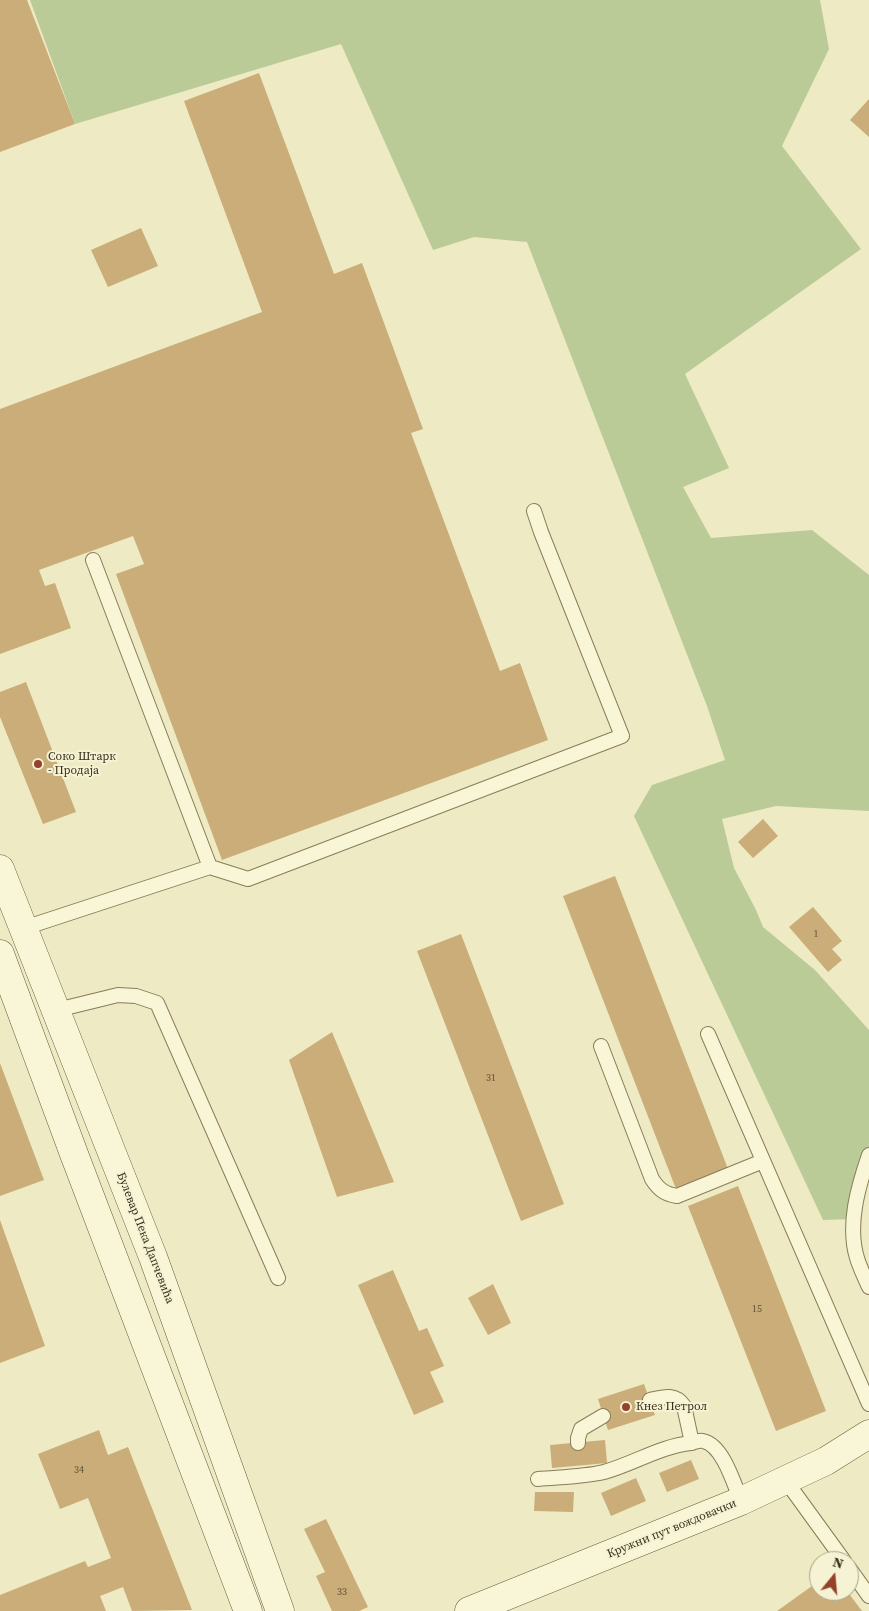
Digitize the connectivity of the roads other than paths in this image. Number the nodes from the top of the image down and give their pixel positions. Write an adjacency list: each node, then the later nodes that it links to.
1 (534, 511): 3 (lane)
2 (93, 560): 3 (lane)
3 (210, 867): 5 (lane)
4 (0, 869): 5 (street, Булевар Пека Дапчевића)
5 (12, 913): 7 (street, Булевар Пека Дапчевића)
6 (0, 954): 8 (street)
7 (40, 970): 8 (street); 9 (street, Булевар Пека Дапчевића)
8 (10, 982): 28 (street)
9 (56, 1011): 14 (lane); 29 (street, Булевар Пека Дапчевића)
10 (708, 1034): 13 (lane)
11 (601, 1046): 13 (lane)
12 (869, 1155): 15 (lane)
13 (763, 1161): 17 (lane)
14 (278, 1278)
15 (869, 1287)
16 (650, 1400): 21 (lane)
17 (869, 1404)
18 (603, 1416): 20 (lane)
19 (869, 1434): 23 (street, Кружни пут вождовачки)
20 (578, 1443)
21 (692, 1443): 22 (lane); 24 (lane)
22 (538, 1479)
23 (786, 1480): 24 (street, Кружни пут вождовачки); 25 (lane)
24 (741, 1501): 30 (street, Кружни пут вождовачки)
25 (837, 1551)
26 (859, 1582): 27 (lane)
27 (869, 1596)
28 (248, 1611)
29 (280, 1611)
30 (469, 1611)

